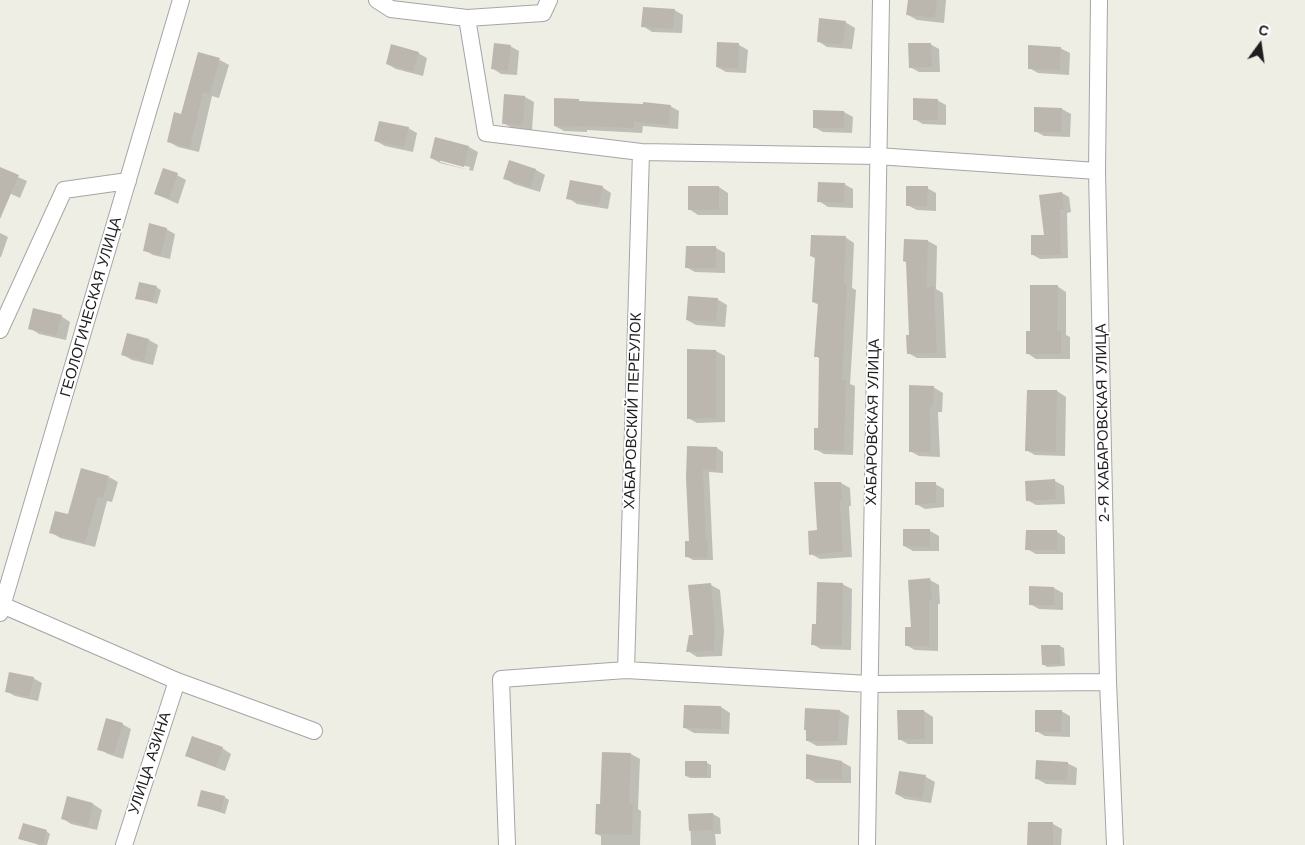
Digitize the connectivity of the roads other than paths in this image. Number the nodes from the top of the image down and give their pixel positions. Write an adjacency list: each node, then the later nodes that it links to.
1 (181, 0): 10 (street, ГЕОЛОГИЧЕСКАЯ УЛИЦА)
2 (378, 0): 6 (street)
3 (549, 0): 6 (street)
4 (881, 0): 8 (street, ХАБАРОВСКАЯ УЛИЦА)
5 (1098, 0): 9 (street, 2-Я ХАБАРОВСКАЯ УЛИЦА)
6 (467, 18): 7 (street)
7 (641, 152): 8 (street); 13 (street, ХАБАРОВСКИЙ ПЕРЕУЛОК)
8 (877, 156): 9 (street); 16 (street, ХАБАРОВСКАЯ УЛИЦА)
9 (1097, 171): 15 (street, 2-Я ХАБАРОВСКАЯ УЛИЦА)
10 (128, 181): 11 (street); 12 (street, ГЕОЛОГИЧЕСКАЯ УЛИЦА)
11 (0, 330)
12 (1, 609): 14 (street)
13 (626, 670): 16 (street); 19 (street)
14 (177, 681): 17 (street); 18 (street, УЛИЦА АЗИНА)
15 (1108, 682): 16 (street); 21 (street, 2-Я ХАБАРОВСКАЯ УЛИЦА)
16 (869, 684): 20 (street, ХАБАРОВСКАЯ УЛИЦА)
17 (314, 731)
18 (124, 845)
19 (507, 845)
20 (867, 845)
21 (1115, 845)

